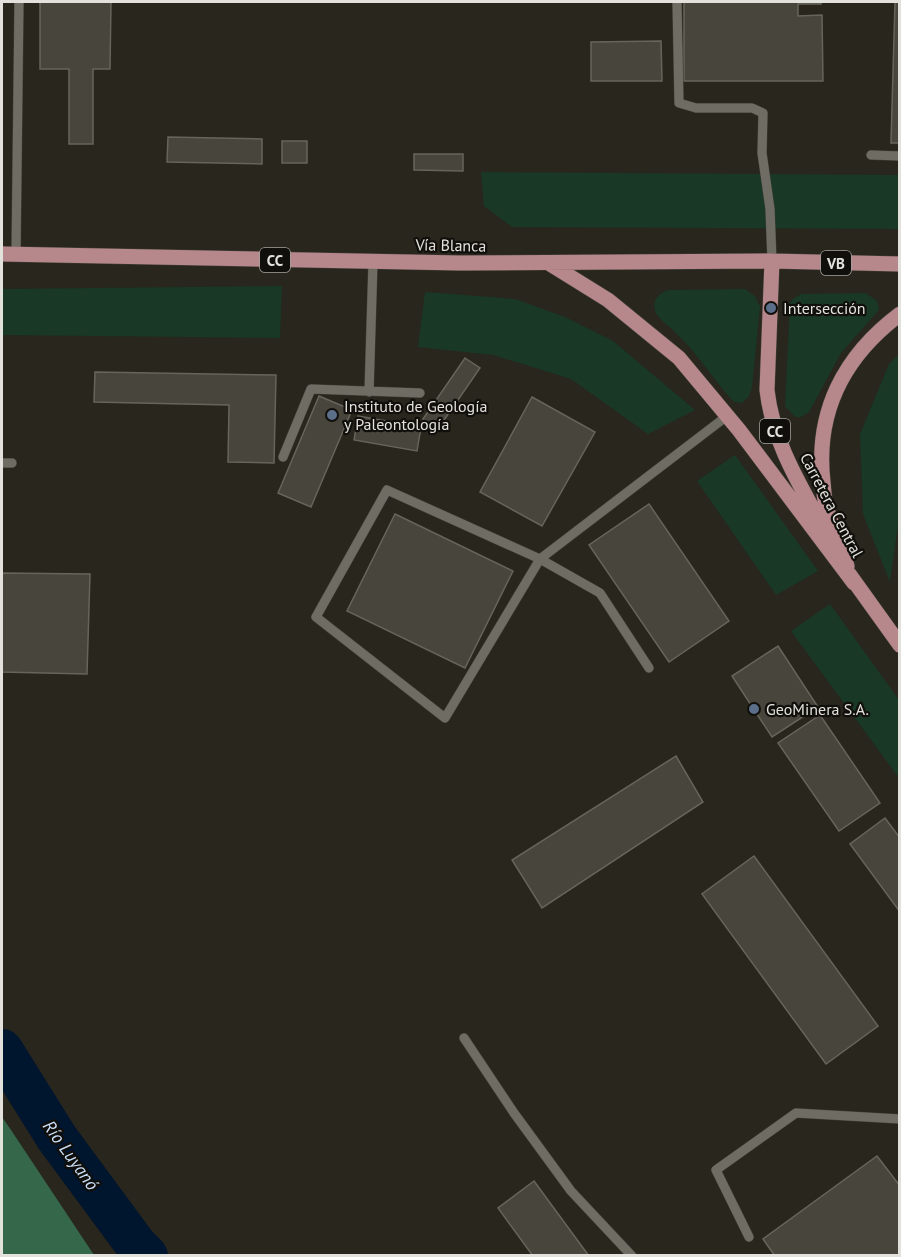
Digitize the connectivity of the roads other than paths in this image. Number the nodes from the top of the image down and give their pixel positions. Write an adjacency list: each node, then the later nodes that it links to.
1 (19, 2): 5 (lane)
2 (677, 2): 6 (lane)
3 (871, 155): 4 (lane)
4 (900, 156)
5 (9, 255): 7 (main road, Vía Blanca / CC)
6 (772, 261): 8 (main road, Vía Blanca / CC); 9 (main road, Vía Blanca / VB); 18 (main road, Carretera Central / CC)
7 (373, 262): 8 (main road, Vía Blanca / CC); 11 (lane)
8 (549, 264): 13 (main road, CC)
9 (900, 264)
10 (900, 314): 18 (main road)
11 (369, 392): 12 (lane); 14 (lane)
12 (420, 393)
13 (728, 416): 17 (lane); 18 (main road, CC)
14 (284, 457)
15 (2, 463): 16 (lane)
16 (12, 463)
17 (540, 560): 17 (lane); 20 (lane)
18 (854, 582): 19 (main road, Carretera Central / CC)
19 (900, 645)
20 (649, 668)
21 (464, 1038): 24 (lane)
22 (900, 1119): 23 (lane)
23 (749, 1238)
24 (633, 1256)

